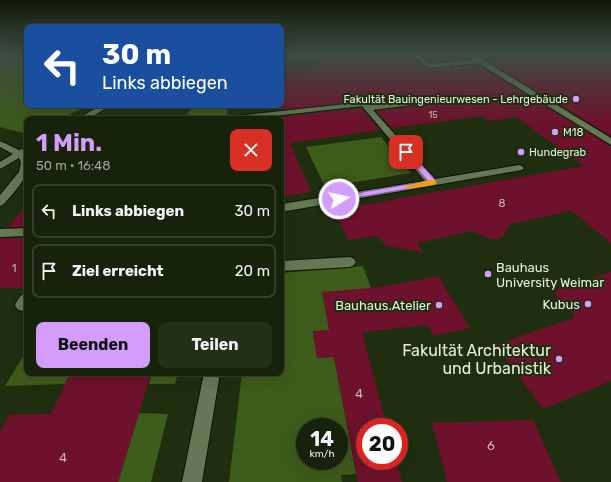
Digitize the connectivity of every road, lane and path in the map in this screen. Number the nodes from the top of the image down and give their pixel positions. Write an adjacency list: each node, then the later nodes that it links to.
1 (505, 76): 7 (street)
2 (432, 100): 4 (street)
3 (102, 108): 5 (street)
4 (367, 108): 6 (street); 13 (street)
5 (87, 116)
6 (253, 116)
7 (611, 142)
8 (0, 144): 9 (street)
9 (23, 152): 10 (street)
10 (0, 166)
11 (519, 168): 13 (street)
12 (24, 173): 14 (street)
13 (433, 183): 15 (street)
14 (0, 202)
15 (284, 208)
16 (24, 232): 17 (street)
17 (0, 233)
18 (350, 262): 19 (street)
19 (284, 266)
20 (211, 376): 21 (street)
21 (192, 482)

